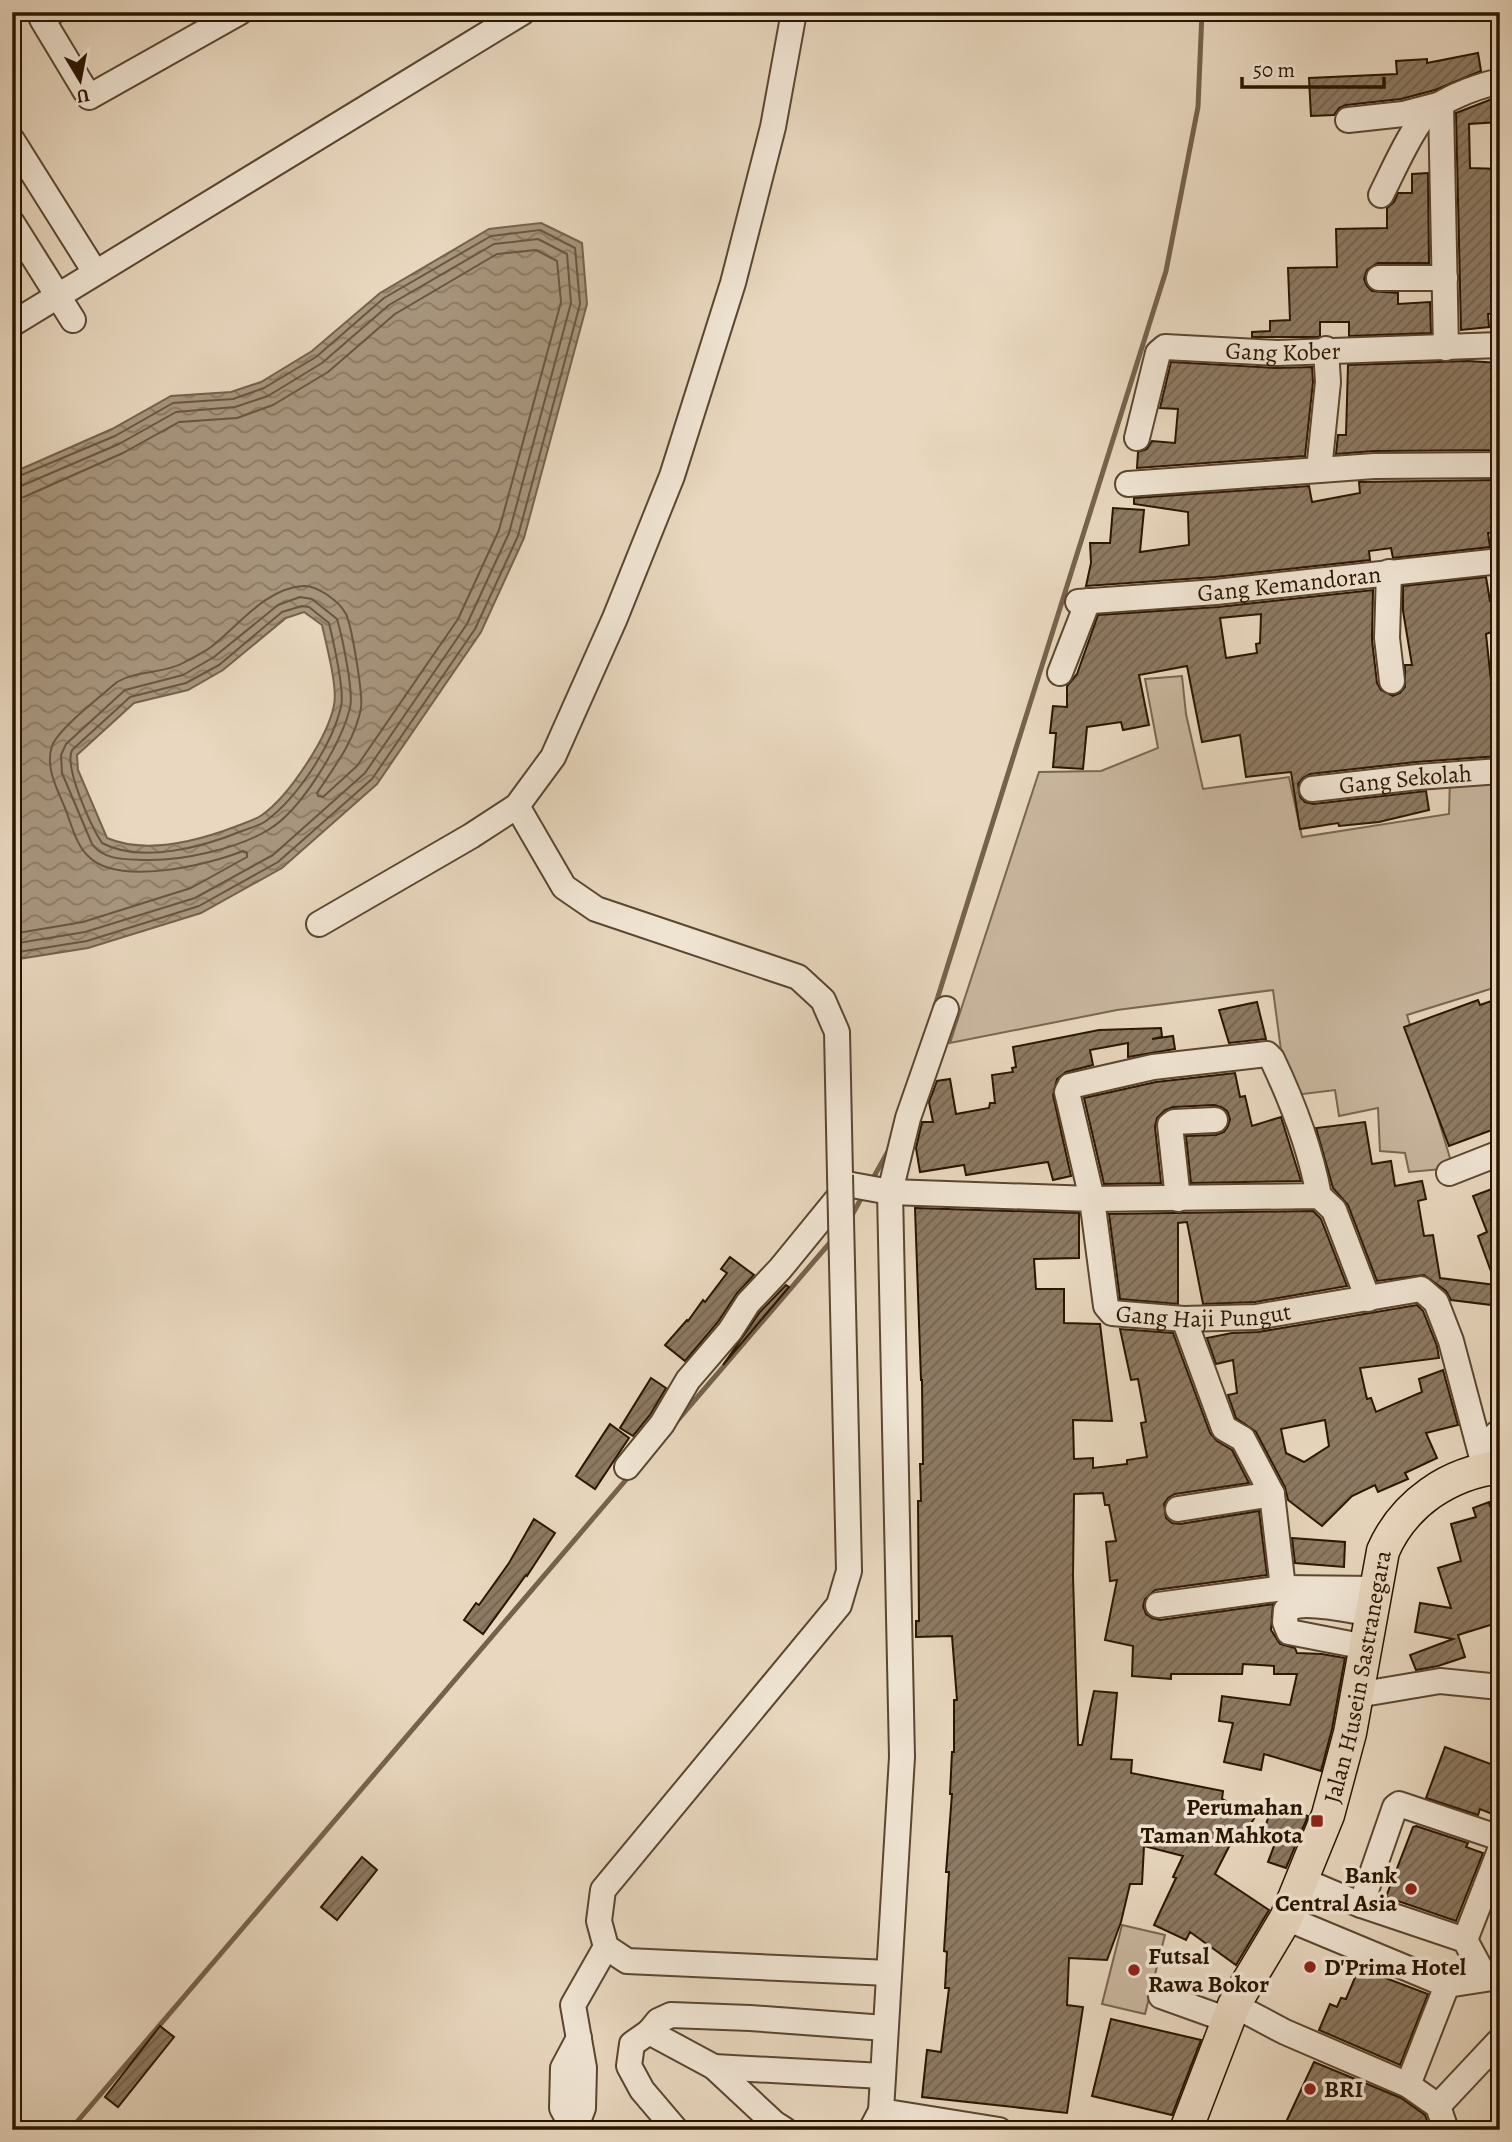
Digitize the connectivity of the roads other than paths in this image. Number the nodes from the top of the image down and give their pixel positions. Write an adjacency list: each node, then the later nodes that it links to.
1 (53, 12): 2 (street)
2 (240, 12)
3 (523, 12): 11 (street)
4 (793, 12): 30 (street)
5 (1500, 81): 6 (street)
6 (1441, 104): 7 (street); 9 (street); 13 (street)
7 (1348, 120)
8 (12, 140): 11 (street)
9 (1381, 195)
10 (12, 223): 14 (street)
11 (95, 272): 14 (street)
12 (1379, 278): 13 (street)
13 (1445, 278): 18 (street)
14 (54, 298): 15 (street); 16 (street)
15 (69, 322)
16 (12, 324)
17 (1500, 345): 18 (street, Gang Kober)
18 (1446, 348): 19 (street, Gang Kober)
19 (1326, 349): 20 (street, Gang Kober); 22 (street)
20 (1137, 438)
21 (1500, 465): 22 (street)
22 (1319, 470): 23 (street)
23 (1128, 484)
24 (1500, 561): 25 (street, Gang Kemandoran)
25 (1388, 572): 26 (street, Gang Kemandoran); 27 (street)
26 (1060, 673)
27 (1392, 681)
28 (1500, 771): 29 (street, Gang Sekolah)
29 (1312, 789)
30 (517, 806): 31 (street); 36 (street)
31 (319, 924)
32 (946, 1009): 36 (street)
33 (1215, 1120): 39 (street)
34 (1500, 1153): 35 (street)
35 (1449, 1173)
36 (867, 1186): 38 (street); 43 (street); 59 (street, bridge); 60 (street)
37 (1319, 1195): 38 (street, Gang Haji Pungut); 39 (street); 40 (street, Gang Haji Pungut)
38 (1092, 1199): 39 (street); 41 (street, Gang Haji Pungut)
39 (1178, 1199)
40 (1368, 1299): 41 (street, Gang Haji Pungut); 44 (street, Gang Haji Pungut)
41 (1184, 1319): 45 (street)
42 (1500, 1431): 44 (street)
43 (627, 1468)
44 (1493, 1468): 48 (main road, Jalan Husein Sastranegara)
45 (1272, 1494): 46 (street); 47 (street)
46 (1178, 1509)
47 (1283, 1588): 48 (street); 49 (street)
48 (1374, 1601): 50 (main road, Jalan Husein Sastranegara); 50 (street)
49 (1158, 1605)
50 (1366, 1647): 52 (main road, Jalan Husein Sastranegara)
51 (1500, 1687): 52 (street)
52 (1357, 1695): 55 (main road, Jalan Husein Sastranegara)
53 (1500, 1838): 56 (street)
54 (1500, 1850): 58 (street)
55 (1302, 1880): 56 (street); 57 (main road, Jalan Husein Sastranegara)
56 (1361, 1905): 58 (street)
57 (1286, 1918): 62 (street); 64 (main road, Jalan Husein Sastranegara)
58 (1465, 1940): 61 (street)
59 (606, 1947): 60 (street); 73 (street)
60 (889, 1973): 65 (street)
61 (1493, 1981): 62 (street)
62 (1447, 1985): 70 (street)
63 (1161, 1996): 64 (street)
64 (1231, 2013): 70 (street); 77 (main road, Jalan Husein Sastranegara)
65 (886, 2028): 66 (street); 69 (street)
66 (649, 2032): 68 (street); 74 (street)
67 (1500, 2040): 71 (street)
68 (714, 2067): 69 (street); 75 (street)
69 (883, 2076): 72 (street)
70 (1408, 2085): 71 (street)
71 (1442, 2118)
72 (876, 2120): 76 (street)
73 (574, 2130)
74 (676, 2130)
75 (785, 2130)
76 (999, 2130)
77 (1186, 2130)

